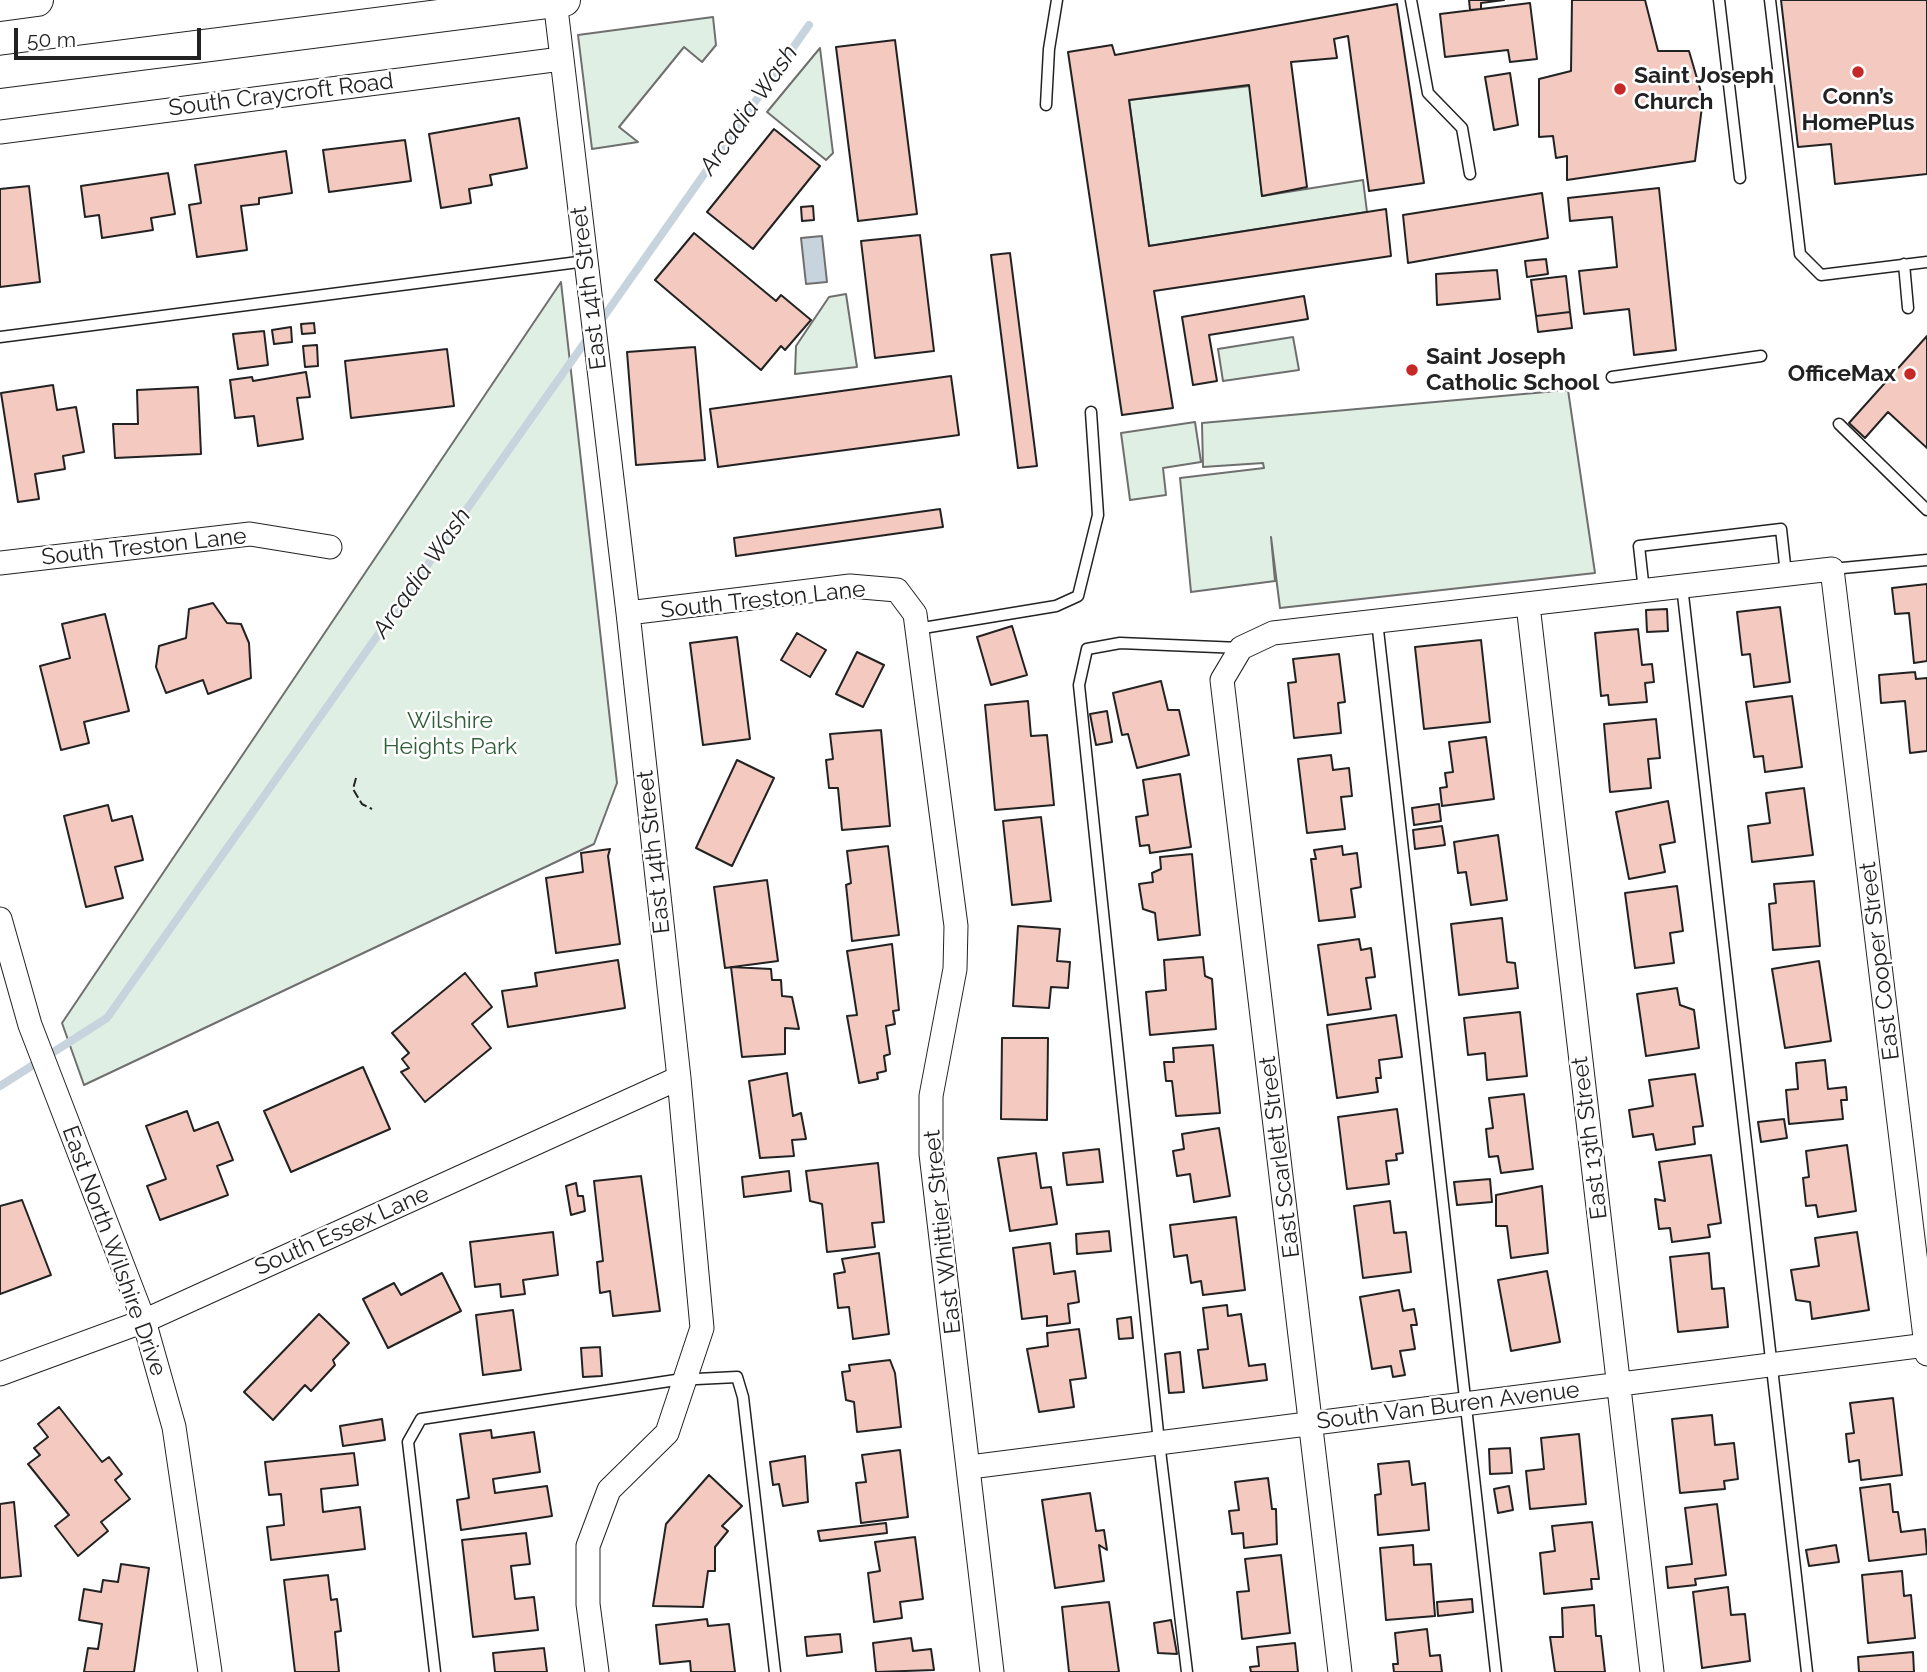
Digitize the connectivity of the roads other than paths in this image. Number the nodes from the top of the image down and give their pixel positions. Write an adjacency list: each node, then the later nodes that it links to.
1 (37, 0): 7 (main road)
2 (558, 0): 8 (street, East 14th Street); 9 (main road)
3 (1411, 0): 12 (lane)
4 (1719, 0): 13 (lane)
5 (1770, 0): 16 (lane)
6 (1058, 1): 10 (lane)
7 (0, 5)
8 (561, 58): 11 (street, South Craycroft Road); 14 (street, East 14th Street)
9 (0, 72)
10 (1046, 105)
11 (0, 132)
12 (1470, 174)
13 (1740, 178)
14 (586, 261): 18 (lane); 33 (street, East 14th Street)
15 (1927, 262): 16 (lane)
16 (1905, 264): 17 (lane)
17 (1908, 308)
18 (0, 337)
19 (1760, 356): 20 (lane)
20 (1612, 377)
21 (1091, 412): 35 (lane)
22 (1839, 424): 23 (lane)
23 (1927, 510)
24 (330, 547): 26 (street, South Treston Lane)
25 (1927, 560): 27 (lane)
26 (0, 563)
27 (1832, 569): 28 (street); 40 (street, East Cooper Street)
28 (1787, 574): 29 (street); 31 (lane)
29 (1682, 586): 31 (street); 41 (lane)
30 (897, 590): 33 (street, South Treston Lane); 35 (street, East Whittier Street)
31 (1644, 591): 32 (street)
32 (1528, 605): 34 (street); 44 (street, East 13th Street)
33 (628, 613): 38 (street, East 14th Street)
34 (1377, 621): 36 (street); 45 (lane)
35 (917, 629): 48 (street, East Whittier Street)
36 (1241, 648): 46 (street, East Scarlett Street); 47 (lane)
37 (0, 919): 39 (street, East North Wilshire Drive)
38 (679, 1078): 39 (street, South Essex Lane); 43 (street, East 14th Street)
39 (144, 1321): 42 (street, South Essex Lane); 49 (street, East North Wilshire Drive)
40 (1927, 1348): 41 (street, South Van Buren Avenue)
41 (1772, 1365): 44 (street, South Van Buren Avenue); 58 (lane)
42 (0, 1374)
43 (685, 1379): 50 (lane); 51 (street, East 14th Street); 52 (lane)
44 (1618, 1385): 45 (street, South Van Buren Avenue); 57 (street, East 13th Street)
45 (1465, 1404): 46 (street, South Van Buren Avenue); 56 (lane)
46 (1312, 1422): 47 (street, South Van Buren Avenue); 55 (street, East Scarlett Street)
47 (1159, 1442): 48 (street, South Van Buren Avenue); 54 (lane)
48 (970, 1467): 53 (street, East Whittier Street)
49 (210, 1672)
50 (435, 1672)
51 (597, 1672)
52 (775, 1672)
53 (992, 1672)
54 (1187, 1672)
55 (1340, 1672)
56 (1496, 1672)
57 (1653, 1672)
58 (1807, 1672)

